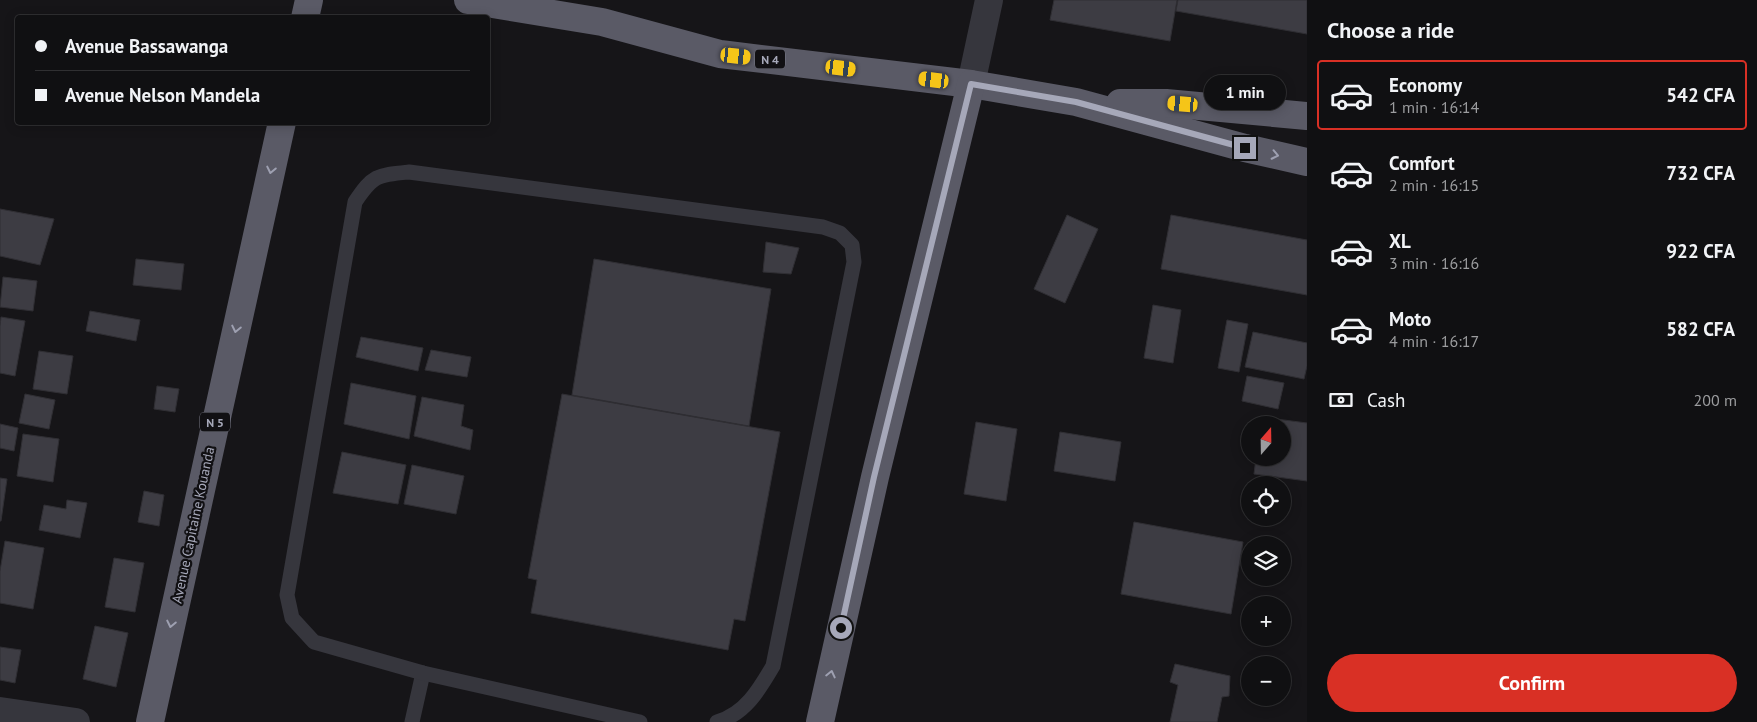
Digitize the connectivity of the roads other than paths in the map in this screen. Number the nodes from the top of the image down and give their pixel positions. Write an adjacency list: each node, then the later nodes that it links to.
1 (309, 0): 4 (highway)
2 (468, 0): 5 (highway, N 4)
3 (989, 0): 5 (street)
4 (306, 15)
5 (971, 84): 6 (highway, N 4); 17 (highway, one-way to 5)
6 (1076, 102): 7 (highway, N 4); 9 (highway, N 4, one-way to 9)
7 (1307, 116)
8 (281, 125): 13 (highway, Avenue Capitaine Kouanda / N 5, one-way to 13)
9 (1307, 162)
10 (423, 673): 14 (lane); 15 (lane); 16 (lane)
11 (0, 710): 12 (street)
12 (76, 722)
13 (150, 722)
14 (412, 722)
15 (640, 722)
16 (717, 722)
17 (820, 722)

